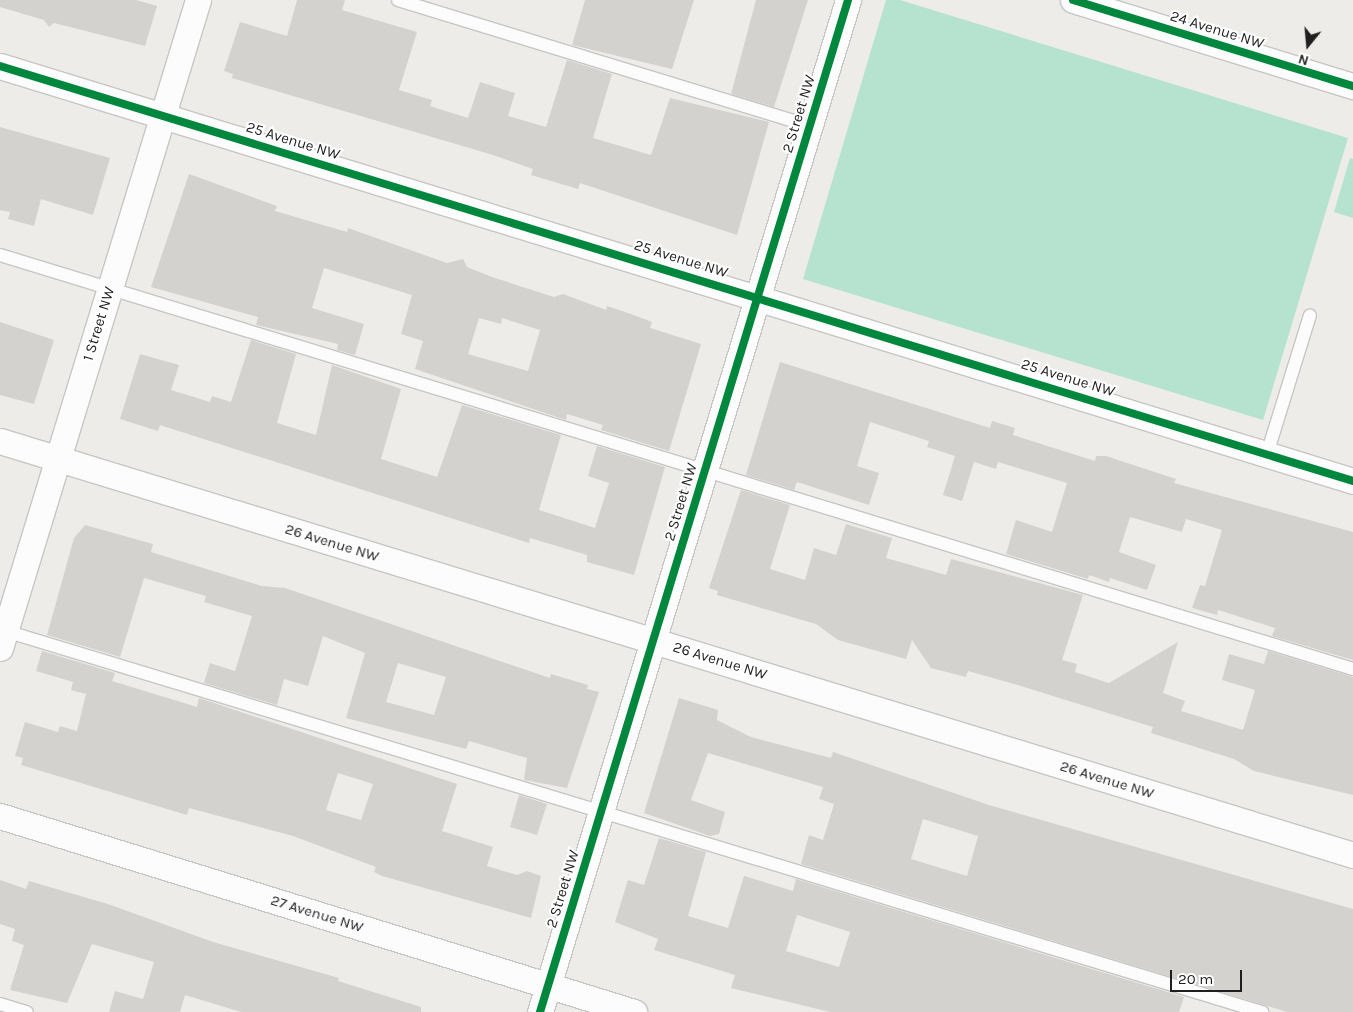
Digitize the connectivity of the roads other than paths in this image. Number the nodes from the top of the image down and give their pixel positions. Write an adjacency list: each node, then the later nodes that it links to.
1 (198, 0): 7 (street, 1 Street NW)
2 (398, 0): 8 (lane)
3 (848, 0): 8 (street, 2 Street NW)
4 (1073, 0): 6 (street, 24 Avenue NW)
5 (0, 66): 7 (street, 25 Avenue NW)
6 (1353, 86)
7 (163, 116): 10 (street, 1 Street NW); 11 (street, 25 Avenue NW)
8 (810, 126): 11 (street, 2 Street NW)
9 (0, 255): 10 (lane)
10 (110, 288): 15 (street, 1 Street NW); 16 (lane)
11 (757, 297): 14 (street, 25 Avenue NW); 16 (street, 2 Street NW)
12 (1310, 315): 14 (lane)
13 (0, 441): 15 (street, 26 Avenue NW)
14 (1267, 454): 17 (street, 25 Avenue NW)
15 (58, 459): 18 (street, 1 Street NW); 19 (street, 26 Avenue NW)
16 (705, 469): 19 (street, 2 Street NW); 20 (lane)
17 (1353, 481)
18 (2, 636): 21 (lane)
19 (653, 641): 21 (street, 2 Street NW); 23 (street, 26 Avenue NW)
20 (1353, 670)
21 (601, 811): 24 (street, 2 Street NW); 29 (lane)
22 (0, 816): 24 (street, 27 Avenue NW)
23 (1353, 855)
24 (548, 986): 27 (street, 2 Street NW); 28 (street, 27 Avenue NW)
25 (0, 1004): 26 (lane)
26 (27, 1012)
27 (540, 1012)
28 (634, 1012)
29 (1262, 1012)

